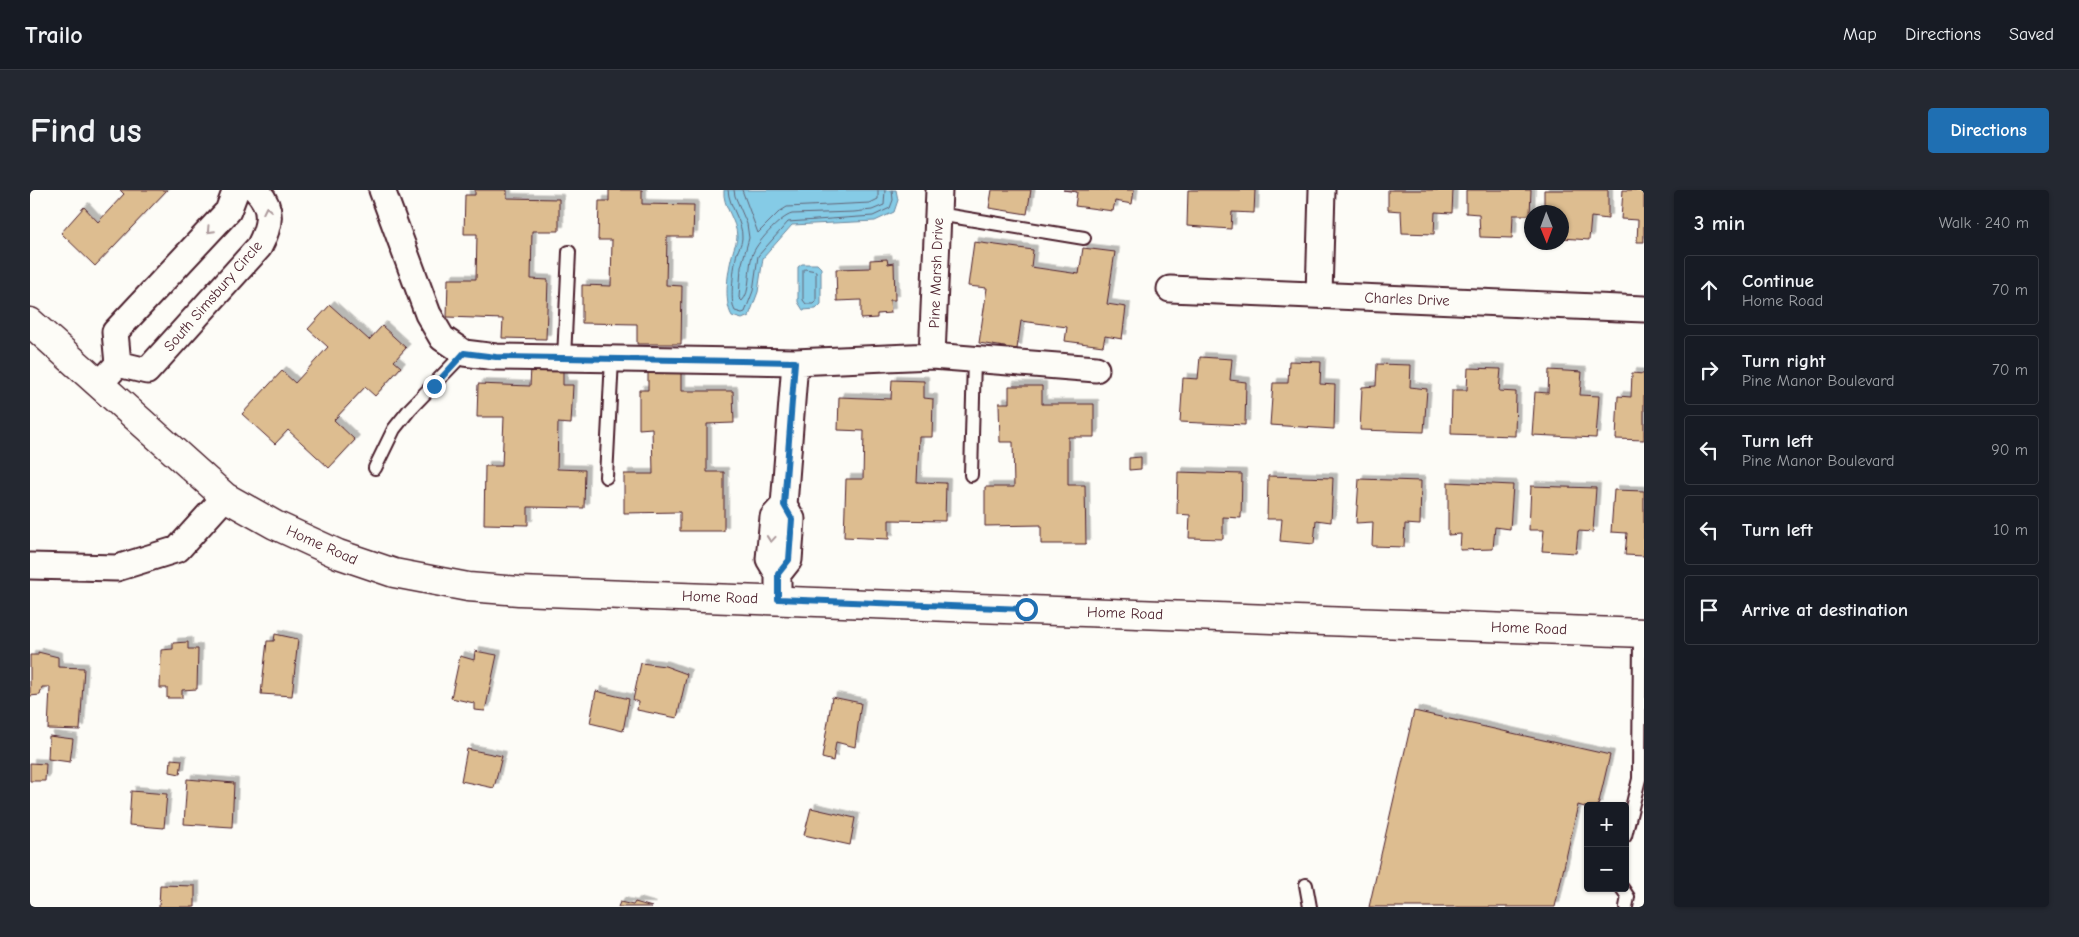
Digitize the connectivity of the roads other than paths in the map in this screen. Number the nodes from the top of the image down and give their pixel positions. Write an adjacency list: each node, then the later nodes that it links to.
1 (236, 190): 18 (street, one-way to 18)
2 (256, 190): 18 (street, South Simsbury Circle, one-way to 2)
3 (382, 190): 12 (street)
4 (1322, 190): 9 (street)
5 (939, 202): 6 (lane); 13 (street, Pine Marsh Drive)
6 (1084, 238)
7 (569, 252): 14 (lane)
8 (1170, 288): 9 (street, Charles Drive)
9 (1319, 295): 10 (street, Charles Drive)
10 (1644, 309)
11 (30, 322): 20 (street, Home Road)
12 (464, 353): 14 (street); 21 (lane)
13 (932, 356): 16 (street); 17 (street)
14 (564, 358): 15 (street)
15 (612, 359): 17 (street); 23 (lane)
16 (974, 359): 19 (street); 22 (lane)
17 (795, 362): 26 (street)
18 (118, 364): 20 (street)
19 (1096, 369)
20 (100, 384): 24 (street, Home Road)
21 (376, 468)
22 (971, 475)
23 (606, 477)
24 (226, 497): 25 (street); 26 (street, Home Road)
25 (30, 566)
26 (778, 586): 27 (street, Home Road)
27 (1642, 633): 28 (lane)
28 (1629, 820)
29 (1306, 885): 31 (lane)
30 (1625, 892): 32 (lane)
31 (1310, 907)
32 (1626, 907)

